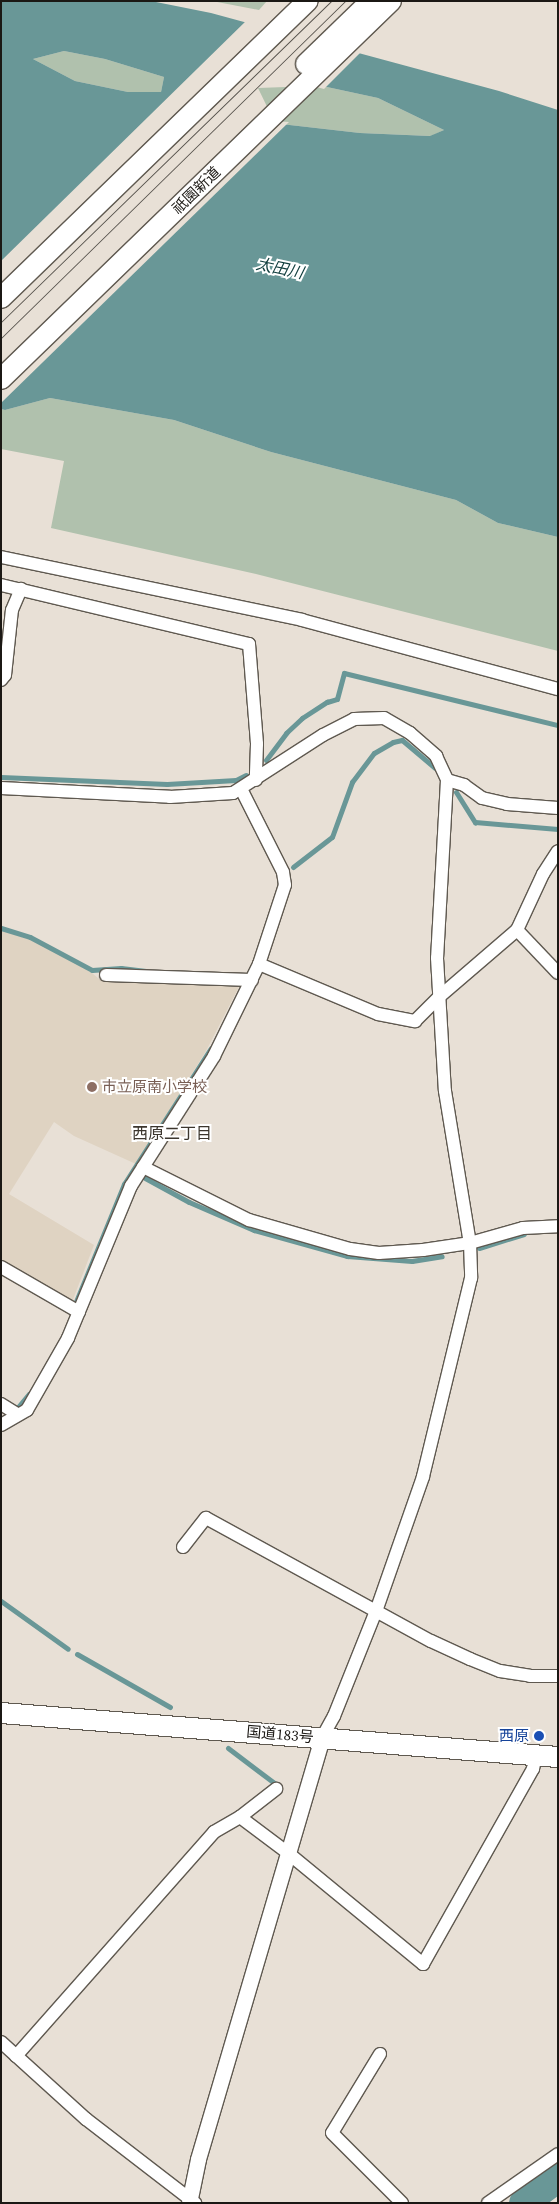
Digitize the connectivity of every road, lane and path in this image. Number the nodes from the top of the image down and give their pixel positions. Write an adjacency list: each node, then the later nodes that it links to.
1 (308, 1): 4 (highway)
2 (371, 1): 5 (highway, 祇園新道)
3 (391, 1): 6 (highway, 祇園新道)
4 (1, 298)
5 (1, 360)
6 (1, 379)
7 (1, 557): 11 (street)
8 (1, 585): 9 (street)
9 (21, 589): 10 (street); 12 (street)
10 (1, 680)
11 (558, 689)
12 (256, 780): 13 (street); 15 (street)
13 (447, 780): 16 (street); 23 (street)
14 (1, 788): 15 (street)
15 (241, 789): 19 (street)
16 (558, 808)
17 (558, 851): 18 (street)
18 (517, 930): 20 (street); 23 (street)
19 (259, 964): 22 (street); 23 (street)
20 (558, 973)
21 (106, 975): 22 (street)
22 (252, 980): 24 (street)
23 (439, 996): 26 (street)
24 (143, 1167): 26 (street); 28 (street)
25 (558, 1226): 26 (street)
26 (470, 1243): 33 (street)
27 (1, 1267): 28 (street)
28 (79, 1312): 30 (street)
29 (1, 1404): 30 (street)
30 (17, 1414): 31 (street)
31 (1, 1425)
32 (183, 1547): 33 (street)
33 (376, 1611): 34 (street); 36 (street)
34 (558, 1676)
35 (1, 1713): 36 (highway, 国道183号)
36 (322, 1738): 37 (highway, 国道183号); 41 (street)
37 (536, 1755): 38 (highway, 国道183号); 41 (street)
38 (558, 1757)
39 (276, 1789): 40 (street)
40 (240, 1817): 41 (street); 44 (street)
41 (288, 1853): 46 (street)
42 (1, 2042): 44 (street)
43 (380, 2054): 47 (street)
44 (16, 2056): 46 (street)
45 (558, 2154): 48 (street)
46 (191, 2201)
47 (402, 2203)
48 (488, 2203)

